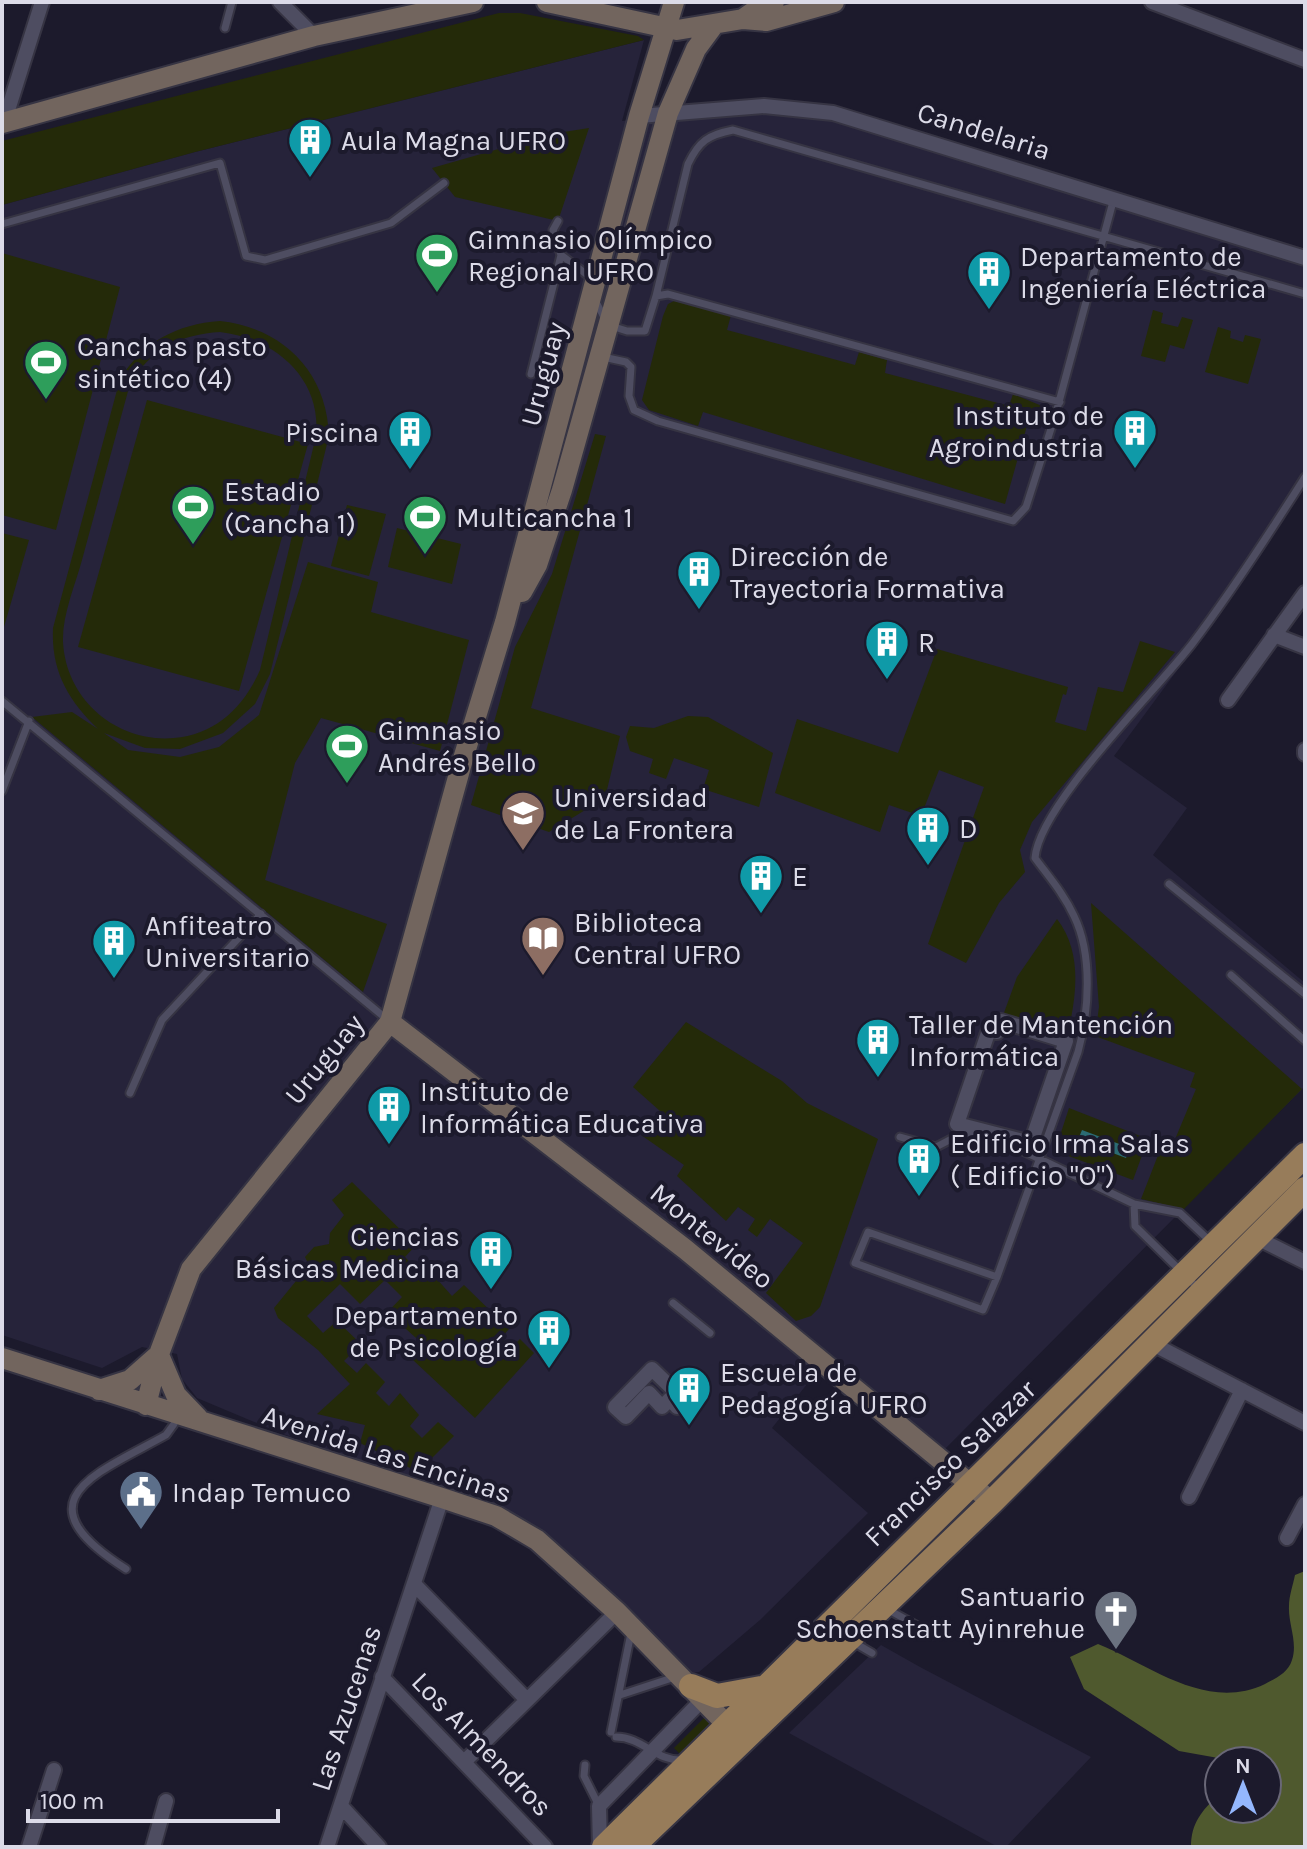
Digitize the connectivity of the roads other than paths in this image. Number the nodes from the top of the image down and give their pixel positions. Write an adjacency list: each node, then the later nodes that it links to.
1 (42, 2): 19 (street)
2 (232, 2): 12 (lane)
3 (280, 2): 14 (street)
4 (473, 2): 14 (main road)
5 (547, 2): 13 (main road)
6 (674, 2): 13 (main road, Uruguay)
7 (774, 2): 10 (main road)
8 (834, 2): 10 (main road)
9 (1152, 2): 15 (street)
10 (743, 19): 11 (main road)
11 (713, 26): 13 (main road); 16 (main road, Uruguay)
12 (225, 28)
13 (673, 29): 16 (main road); 18 (main road, Uruguay)
14 (314, 36): 19 (main road)
15 (1305, 60)
16 (679, 86): 17 (main road, Uruguay)
17 (668, 113): 18 (street, Candelaria); 21 (street, Candelaria); 30 (main road, Uruguay)
18 (639, 116): 27 (main road, Uruguay)
19 (3, 123)
20 (444, 183): 23 (lane)
21 (1114, 198): 24 (lane); 26 (street, Candelaria)
22 (558, 221): 25 (lane)
23 (2, 224)
24 (1104, 237): 28 (lane); 29 (lane); 34 (lane)
25 (561, 255): 27 (lane); 33 (lane)
26 (1305, 258)
27 (594, 289): 30 (lane); 32 (main road, Uruguay)
28 (1305, 294)
29 (656, 296): 30 (lane); 34 (lane)
30 (608, 325): 31 (main road, Uruguay)
31 (600, 357): 32 (lane); 34 (lane); 37 (main road, Uruguay)
32 (577, 358): 37 (main road, Uruguay)
33 (531, 374)
34 (1060, 402)
35 (1305, 477): 54 (lane)
36 (1305, 593): 38 (street)
37 (505, 622): 49 (main road, Uruguay)
38 (1274, 635): 39 (street); 40 (street)
39 (1305, 647)
40 (1228, 700)
41 (2, 701): 42 (lane)
42 (29, 721): 43 (lane); 45 (lane)
43 (2, 791)
44 (1169, 884): 47 (lane)
45 (261, 914): 49 (lane); 51 (lane)
46 (1231, 975): 50 (lane)
47 (1305, 994)
48 (1001, 1021): 48 (street)
49 (390, 1022): 65 (main road, Uruguay); 74 (main road, Montevideo)
50 (1305, 1041)
51 (130, 1093)
52 (900, 1137): 54 (lane)
53 (1305, 1155): 57 (main road, Francisco Salazar)
54 (1038, 1161): 56 (lane); 60 (lane)
55 (1305, 1189): 58 (main road, Francisco Salazar)
56 (1134, 1204): 57 (lane); 61 (lane)
57 (1214, 1245): 58 (lane); 61 (main road, Francisco Salazar)
58 (1246, 1245): 59 (street); 61 (main road, Francisco Salazar)
59 (1305, 1262)
60 (997, 1277): 60 (lane)
61 (1192, 1282): 64 (main road, Francisco Salazar); 74 (main road, Francisco Salazar)
62 (673, 1303): 63 (lane)
63 (710, 1333)
64 (1149, 1342): 69 (street); 77 (main road, Francisco Salazar)
65 (159, 1354): 68 (main road); 71 (main road, Uruguay); 73 (main road)
66 (2, 1358): 67 (main road, Avenida Las Encinas)
67 (42, 1372): 68 (main road, Avenida Las Encinas); 71 (main road, Avenida Las Encinas)
68 (96, 1390): 71 (main road, Avenida Las Encinas)
69 (1242, 1390): 72 (street); 75 (street)
70 (684, 1400): 70 (street)
71 (152, 1414): 73 (main road, Avenida Las Encinas); 73 (main road, Avenida Las Encinas); 80 (lane)
72 (1305, 1423)
73 (211, 1425): 76 (main road, Avenida Las Encinas)
74 (970, 1486): 77 (main road, Montevideo); 89 (main road, Francisco Salazar)
75 (1189, 1497)
76 (442, 1498): 81 (street, Las Azucenas); 83 (main road, Avenida Las Encinas)
77 (992, 1502): 82 (main road, Francisco Salazar)
78 (1305, 1504): 79 (street)
79 (1287, 1538)
80 (126, 1569)
81 (414, 1584): 87 (street, Las Azucenas); 91 (street)
82 (882, 1606): 84 (lane); 85 (main road, Francisco Salazar)
83 (623, 1618): 88 (main road, Avenida Las Encinas); 90 (lane); 91 (street)
84 (934, 1635)
85 (847, 1639): 86 (lane); 92 (main road, Francisco Salazar)
86 (872, 1653)
87 (382, 1677): 95 (street, Los Almendros); 99 (street, Las Azucenas)
88 (692, 1687): 89 (main road); 90 (lane); 92 (main road, Avenida Las Encinas); 93 (street)
89 (761, 1688): 92 (main road, Francisco Salazar)
90 (620, 1695): 93 (lane)
91 (527, 1700): 95 (street)
92 (734, 1731): 94 (main road, Francisco Salazar); 107 (main road, Francisco Salazar)
93 (653, 1752): 94 (lane); 100 (street)
94 (690, 1759): 106 (main road, Francisco Salazar)
95 (464, 1762): 105 (street, Los Almendros)
96 (585, 1765): 100 (lane)
97 (54, 1770): 101 (street)
98 (166, 1801): 102 (street)
99 (341, 1806): 103 (street, Las Azucenas); 104 (street)
100 (599, 1806): 106 (street, Francisco Salazar)
101 (29, 1847)
102 (153, 1847)
103 (327, 1847)
104 (379, 1847)
105 (545, 1847)
106 (602, 1847)
107 (632, 1847)

